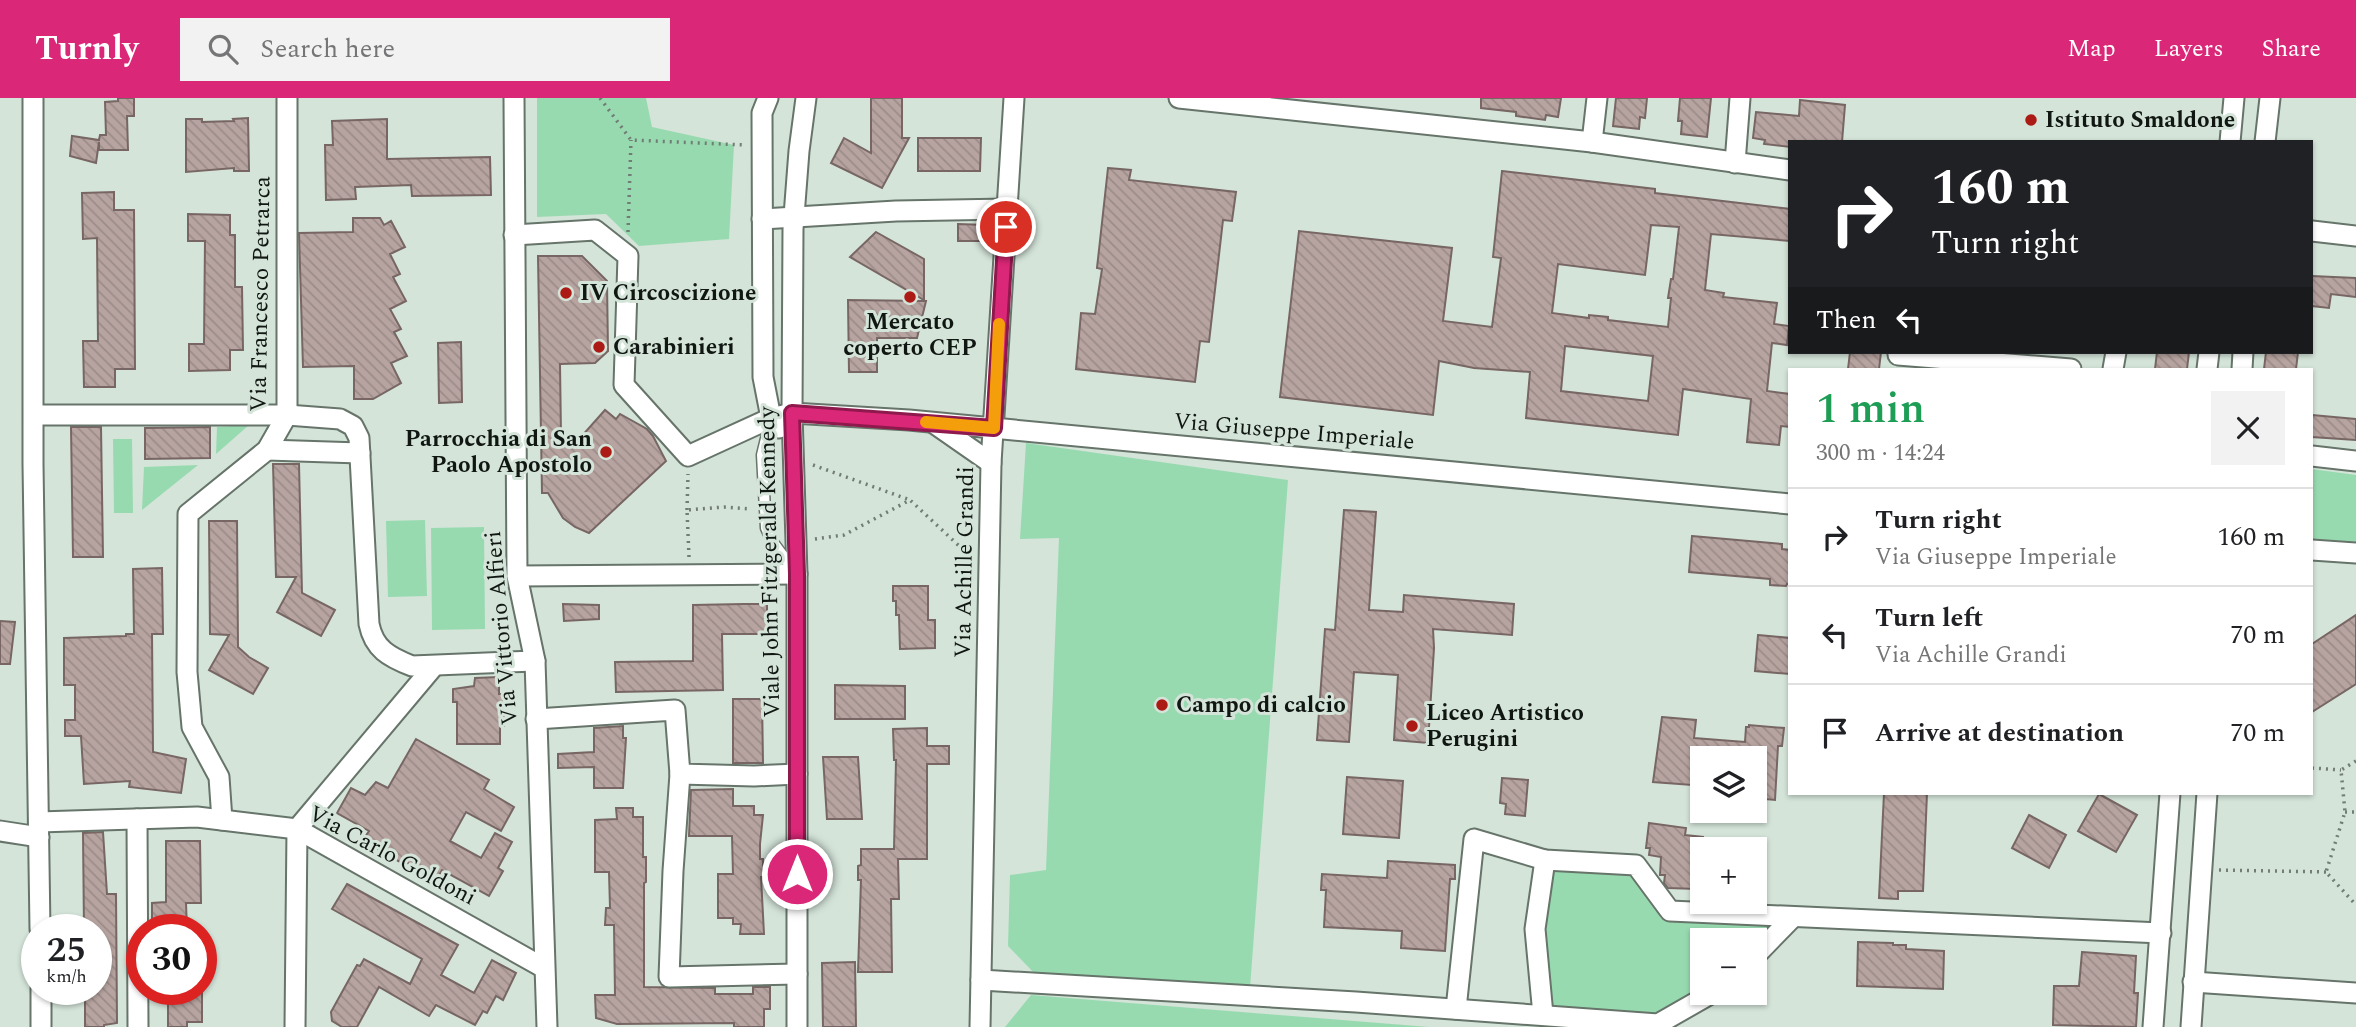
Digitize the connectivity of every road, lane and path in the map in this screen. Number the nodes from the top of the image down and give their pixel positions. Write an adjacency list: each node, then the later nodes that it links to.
1 (33, 98): 31 (street)
2 (288, 98): 32 (street, Via Francesco Petrarca)
3 (514, 98): 24 (street, Via Vittorio Alfieri)
4 (600, 98): 13 (path)
5 (768, 98): 17 (street, Viale John Fitzgerald Kennedy)
6 (806, 98): 21 (street, Viale John Fitzgerald Kennedy)
7 (1014, 98): 20 (street, Via Achille Grandi)
8 (1597, 98): 16 (street)
9 (1740, 98): 18 (street)
10 (2234, 98): 14 (street)
11 (2270, 98): 15 (street)
12 (1189, 99): 16 (street)
13 (631, 139): 17 (path); 26 (path)
14 (2230, 140)
15 (2265, 140)
16 (1592, 142): 18 (street)
17 (762, 146): 22 (street, Viale John Fitzgerald Kennedy)
18 (1735, 163): 19 (street)
19 (1788, 170)
20 (1007, 209): 21 (street); 35 (street, Via Achille Grandi)
21 (794, 216): 22 (street); 30 (street, Viale John Fitzgerald Kennedy)
22 (762, 219): 33 (street, Viale John Fitzgerald Kennedy)
23 (2313, 231): 25 (street)
24 (514, 235): 26 (street); 52 (street, Via Vittorio Alfieri)
25 (2356, 236)
26 (628, 256): 39 (street)
27 (1970, 356): 28 (street); 29 (street)
28 (1897, 359)
29 (2063, 368)
30 (792, 413): 33 (street, Via Giuseppe Imperiale); 34 (street, Via Giuseppe Imperiale); 38 (street, Viale John Fitzgerald Kennedy)
31 (34, 415): 32 (street); 68 (street)
32 (287, 415): 36 (street, Via Francesco Petrarca); 37 (street)
33 (771, 418): 38 (street); 39 (street, Via Giuseppe Imperiale); 46 (lane)
34 (934, 423): 35 (street, Via Giuseppe Imperiale); 42 (street)
35 (994, 428): 42 (street, Via Achille Grandi); 44 (street, Via Giuseppe Imperiale)
36 (267, 450): 37 (street); 67 (street, Via Francesco Petrarca)
37 (360, 453): 55 (street)
38 (794, 453): 43 (path); 47 (street, Viale John Fitzgerald Kennedy)
39 (688, 456): 45 (path)
40 (2313, 456): 41 (street)
41 (2356, 461)
42 (990, 463): 50 (street, Via Achille Grandi)
43 (910, 500): 47 (path); 50 (path)
44 (1788, 504)
45 (687, 510): 46 (path); 53 (path)
46 (765, 510): 51 (lane)
47 (795, 541): 51 (street, Viale John Fitzgerald Kennedy)
48 (2313, 550): 49 (street)
49 (2356, 552)
50 (989, 573): 81 (street, Via Achille Grandi)
51 (797, 574): 53 (street); 61 (street, Viale John Fitzgerald Kennedy)
52 (517, 576): 53 (street); 54 (street, Via Vittorio Alfieri)
53 (689, 576)
54 (535, 661): 55 (street); 56 (street, Via Vittorio Alfieri)
55 (434, 666): 69 (street)
56 (536, 719): 60 (street); 79 (street, Via Vittorio Alfieri)
57 (2356, 761): 59 (path)
58 (2313, 768): 59 (path)
59 (2341, 771): 64 (path)
60 (680, 774): 61 (street); 80 (street)
61 (797, 774): 80 (street, Viale John Fitzgerald Kennedy)
62 (2171, 795): 77 (street)
63 (2207, 795): 72 (street)
64 (2345, 811): 65 (path); 73 (path)
65 (2356, 812)
66 (137, 819): 67 (street, Via Carlo Goldoni); 68 (street, Via Carlo Goldoni); 89 (street)
67 (222, 820): 69 (street, Via Carlo Goldoni)
68 (39, 829): 70 (street, Via Carlo Goldoni); 75 (street)
69 (297, 829): 79 (street, Via Carlo Goldoni); 90 (street)
70 (0, 831)
71 (1545, 860): 76 (street); 86 (street); 87 (street)
72 (2201, 869): 73 (path); 82 (street)
73 (2326, 872): 74 (path)
74 (2356, 905)
75 (40, 914)
76 (1792, 918): 77 (street); 78 (street)
77 (2161, 933): 94 (street)
78 (1767, 944)
79 (544, 968): 91 (street, Via Vittorio Alfieri)
80 (797, 974): 92 (street, Viale John Fitzgerald Kennedy)
81 (981, 981): 86 (street); 93 (street, Via Achille Grandi)
82 (2193, 982): 83 (street); 95 (street)
83 (2356, 993)
84 (41, 1005): 88 (street)
85 (1691, 1005): 87 (street)
86 (1456, 1009): 87 (street)
87 (1543, 1015)
88 (41, 1027)
89 (138, 1027)
90 (295, 1027)
91 (547, 1027)
92 (797, 1027)
93 (980, 1027)
94 (2153, 1027)
95 (2191, 1027)

